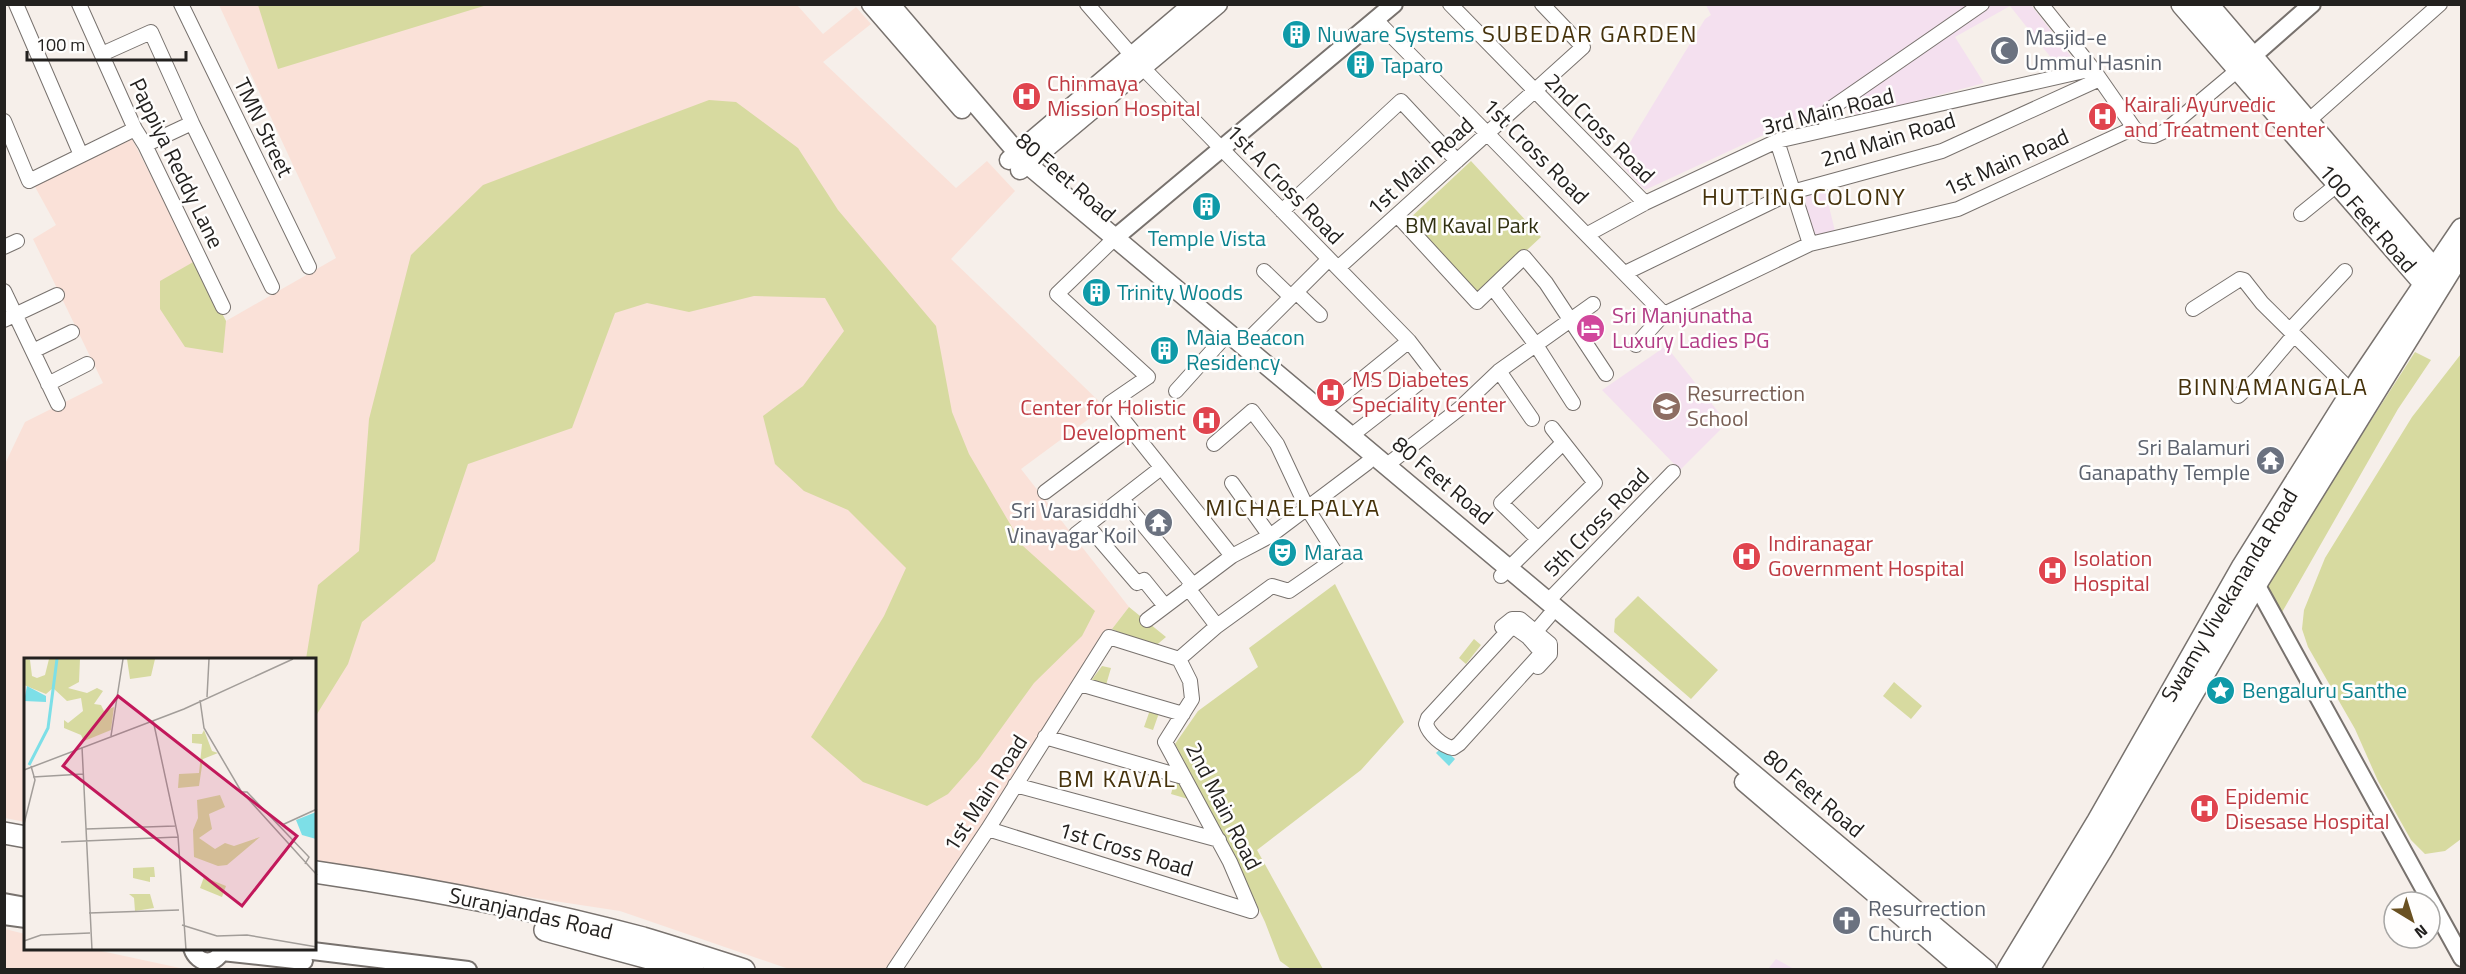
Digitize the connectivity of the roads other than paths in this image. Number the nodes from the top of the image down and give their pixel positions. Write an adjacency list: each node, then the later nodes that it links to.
1 (16, 4): 35 (street)
2 (79, 4): 19 (street, Pappiya Reddy Lane)
3 (182, 4): 50 (street, TMN Street)
4 (871, 4): 22 (main road, 80 Feet Road)
5 (890, 4): 22 (main road, 80 Feet Road)
6 (1087, 4): 20 (street)
7 (1193, 4): 20 (main road)
8 (1218, 4): 20 (main road)
9 (1394, 4): 18 (street)
10 (1450, 4): 24 (street, 2nd Cross Road)
11 (1542, 4): 24 (street, 1st Main Road)
12 (1982, 4): 30 (street)
13 (2041, 4): 23 (street)
14 (2182, 4): 21 (main road, 100 Feet Road)
15 (2207, 4): 21 (main road, 100 Feet Road)
16 (2312, 4): 21 (street)
17 (2440, 4): 26 (street)
18 (1376, 20): 31 (street, 1st Cross Road); 34 (street)
19 (102, 54): 27 (street); 29 (street, Pappiya Reddy Lane)
20 (1137, 61): 34 (street, 1st A Cross Road); 37 (main road)
21 (2246, 62): 26 (main road, 100 Feet Road); 28 (street); 38 (main road, 100 Feet Road)
22 (935, 68): 37 (main road, 80 Feet Road)
23 (2096, 74): 28 (street); 30 (street, 3rd Main Road); 39 (street, 2nd Main Road)
24 (1534, 91): 31 (street, 1st Main Road); 40 (street, 2nd Cross Road)
25 (4, 121): 35 (street)
26 (2307, 122): 54 (main road, 100 Feet Road)
27 (192, 123): 33 (street); 55 (street)
28 (2134, 128): 47 (street, 1st Main Road)
29 (135, 129): 33 (street, Pappiya Reddy Lane); 35 (street)
30 (1825, 130): 32 (street, 3rd Main Road)
31 (1488, 133): 36 (street, 1st Main Road); 45 (street, 1st Cross Road)
32 (1777, 141): 39 (street); 40 (street, 3rd Main Road)
33 (145, 145): 61 (street, Pappiya Reddy Lane)
34 (1222, 148): 41 (street, 1st A Cross Road); 46 (street)
35 (81, 155)
36 (1457, 161): 41 (street); 43 (street, 1st Main Road)
37 (1018, 162): 46 (main road, 80 Feet Road)
38 (2338, 184): 42 (street); 54 (main road, 100 Feet Road)
39 (1792, 192): 47 (street); 53 (street, 2nd Main Road)
40 (1645, 203): 45 (street, 3rd Main Road)
41 (1282, 211): 49 (street, 1st A Cross Road)
42 (2301, 214)
43 (1397, 215): 49 (street, 1st Main Road); 56 (street)
44 (2462, 229): 54 (main road, Swamy Vivekananda Road)
45 (1588, 234): 53 (street, 1st Cross Road)
46 (1111, 241): 69 (main road, 80 Feet Road); 71 (main road, 80 Feet Road); 86 (street)
47 (1810, 244): 63 (street, 1st Main Road)
48 (2462, 251): 54 (main road, Swamy Vivekananda Road)
49 (1334, 264): 58 (street, 1st Main Road); 70 (street, 1st A Cross Road)
50 (309, 267)
51 (1264, 271): 58 (street)
52 (2345, 271): 68 (street)
53 (1625, 273): 63 (street, 1st Cross Road)
54 (2435, 283): 80 (main road, Swamy Vivekananda Road); 103 (main road, Swamy Vivekananda Road)
55 (272, 286)
56 (1493, 288): 66 (street); 72 (street)
57 (4, 291): 65 (street)
58 (1293, 294): 64 (street); 71 (street, 1st Main Road)
59 (57, 295): 65 (street)
60 (1593, 304): 66 (street)
61 (223, 307)
62 (2193, 309): 68 (street)
63 (1664, 314): 73 (street, 1st Main Road)
64 (1320, 315)
65 (10, 317): 74 (street)
66 (1572, 320): 72 (street); 77 (street)
67 (72, 332): 74 (street)
68 (2292, 332): 80 (street); 81 (street)
69 (1221, 341): 79 (street); 91 (main road, 80 Feet Road)
70 (1408, 341): 84 (street); 88 (street, 1st A Cross Road)
71 (1244, 345): 88 (main road, 80 Feet Road)
72 (1536, 345): 76 (street); 82 (street)
73 (1636, 345)
74 (33, 351): 78 (street)
75 (87, 364): 78 (street)
76 (1499, 371): 85 (street); 92 (street)
77 (1606, 374)
78 (48, 384): 83 (street)
79 (1176, 391)
80 (2352, 392): 144 (main road, Swamy Vivekananda Road)
81 (2238, 396)
82 (1573, 403)
83 (58, 404)
84 (1329, 406)
85 (1532, 419)
86 (1130, 428): 93 (street); 96 (street)
87 (1552, 428): 89 (street)
88 (1352, 435): 92 (main road, 80 Feet Road)
89 (1563, 443): 100 (street); 100 (street)
90 (1214, 444): 98 (street)
91 (1367, 463): 98 (street); 102 (main road, 80 Feet Road)
92 (1387, 465): 102 (main road, 80 Feet Road)
93 (1161, 468): 97 (street); 101 (street)
94 (1673, 472): 106 (street, 5th Cross Road)
95 (1232, 483): 99 (street)
96 (1045, 492)
97 (1122, 499): 104 (street); 105 (street)
98 (1307, 508): 99 (street); 108 (street)
99 (1270, 536): 101 (street)
100 (1538, 539): 102 (street)
101 (1232, 556): 104 (street)
102 (1505, 572): 106 (main road, 80 Feet Road)
103 (2256, 584): 135 (street); 145 (main road, Swamy Vivekananda Road)
104 (1191, 587): 105 (street); 108 (street)
105 (1165, 606): 107 (street)
106 (1548, 610): 110 (street, 5th Cross Road); 142 (main road, 80 Feet Road); 143 (main road, 80 Feet Road)
107 (1147, 620)
108 (1217, 626): 111 (street)
109 (1498, 630): 110 (street)
110 (1532, 634): 110 (street); 112 (street)
111 (1179, 659): 113 (street, 1st Main Road); 114 (street, 2nd Main Road)
112 (1535, 670)
113 (1080, 684): 114 (street); 115 (street, 1st Main Road)
114 (1183, 714): 116 (street, 2nd Main Road)
115 (1046, 737): 116 (street); 117 (street, 1st Main Road)
116 (1183, 777): 123 (street, 2nd Main Road)
117 (1016, 785): 120 (street, 1st Main Road); 123 (street)
118 (4, 826): 119 (main road)
119 (24, 829)
120 (988, 829): 129 (street, 1st Cross Road); 141 (street, 1st Main Road)
121 (4, 834): 122 (main road)
122 (24, 837)
123 (1219, 840): 129 (street, 2nd Main Road)
124 (316, 872): 126 (main road, Suranjandas Road)
125 (316, 885): 126 (main road, Suranjandas Road)
126 (419, 895): 139 (main road, Suranjandas Road); 140 (main road, Suranjandas Road)
127 (4, 902): 128 (street)
128 (24, 906)
129 (1251, 911)
130 (4, 916): 131 (street)
131 (24, 919)
132 (223, 950): 134 (street); 136 (street)
133 (298, 950): 136 (street)
134 (194, 958)
135 (2462, 958)
136 (359, 962): 137 (street); 138 (street)
137 (380, 969)
138 (468, 969)
139 (693, 969)
140 (744, 969)
141 (894, 969)
142 (1964, 969)
143 (1987, 969)
144 (2008, 969)
145 (2028, 969)

